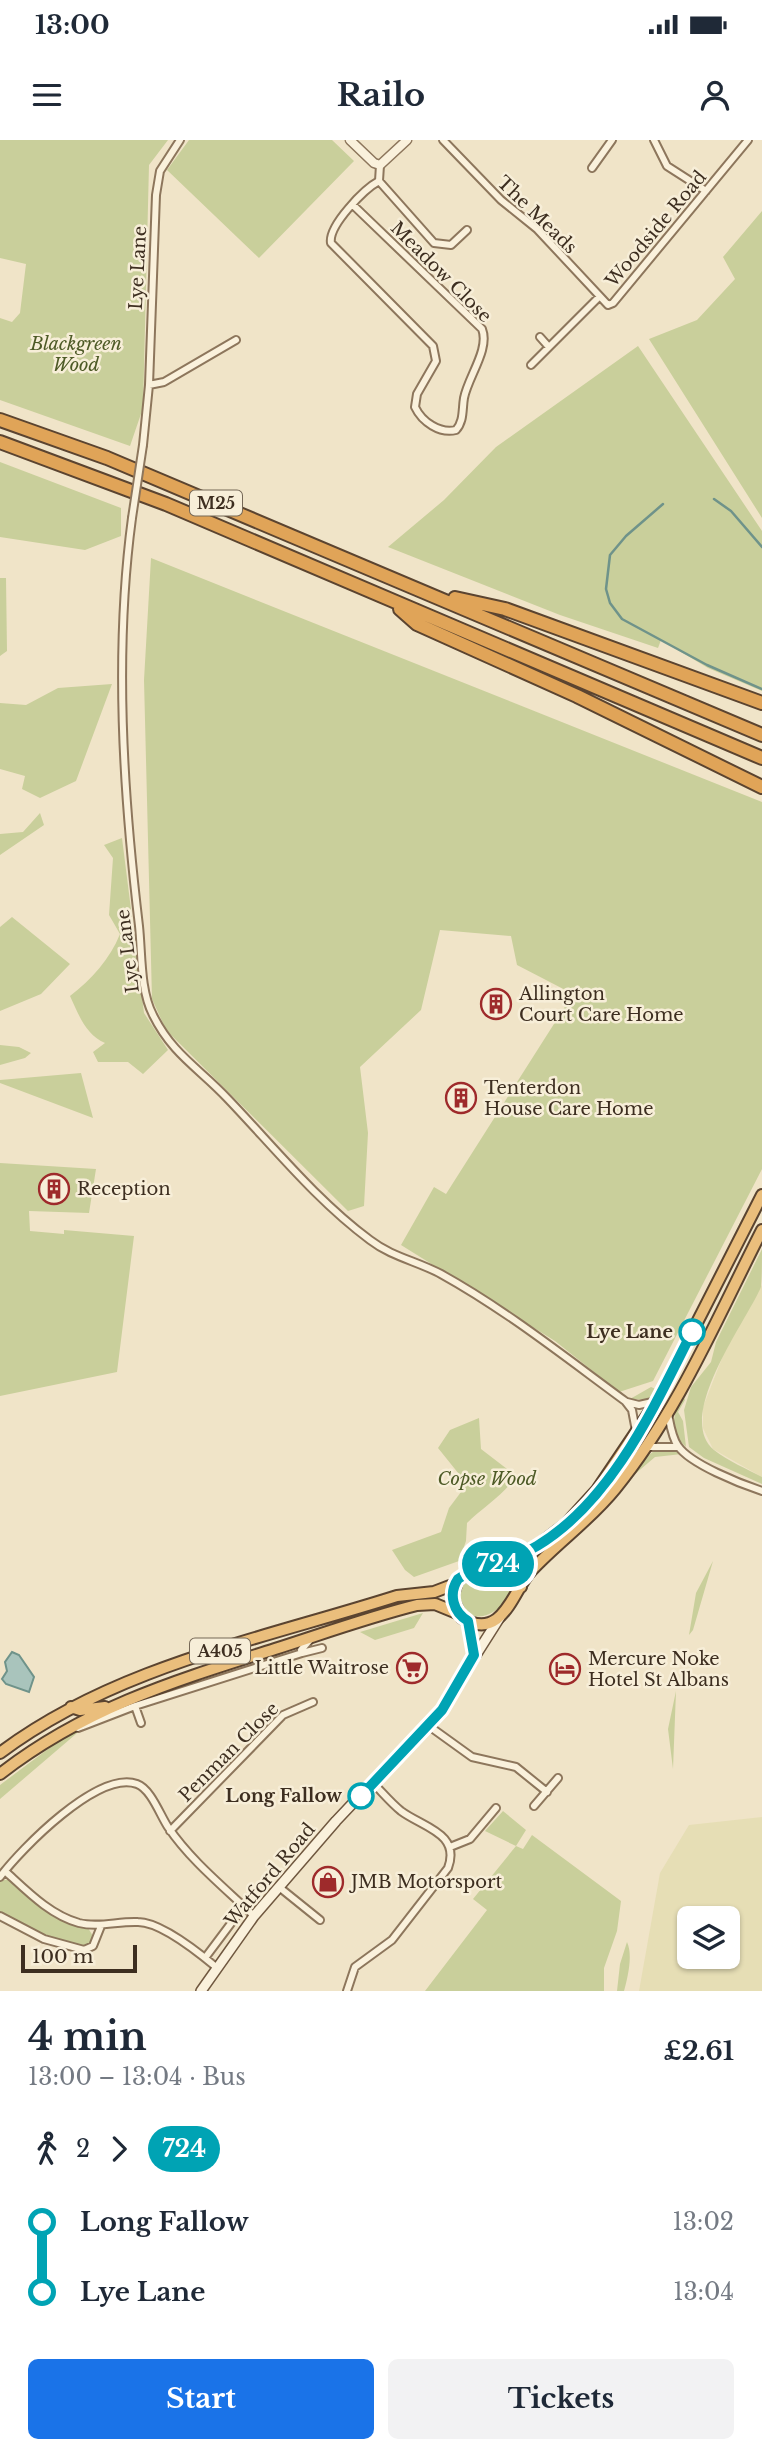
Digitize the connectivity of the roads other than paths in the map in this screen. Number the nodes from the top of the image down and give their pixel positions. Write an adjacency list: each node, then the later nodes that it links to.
1 (180, 140): 20 (street, Lye Lane)
2 (350, 140): 8 (street)
3 (407, 140): 8 (street)
4 (443, 140): 14 (street, The Meads)
5 (612, 140): 9 (street)
6 (654, 140): 11 (street)
7 (748, 140): 11 (street, Woodside Road)
8 (380, 165): 10 (street)
9 (592, 168)
10 (379, 181): 12 (street, Meadow Close); 13 (street)
11 (706, 191): 15 (street, Woodside Road)
12 (354, 205): 12 (street, Meadow Close)
13 (467, 230)
14 (599, 297): 15 (street, The Meads); 18 (street)
15 (613, 303)
16 (540, 337): 18 (street)
17 (236, 340): 20 (street)
18 (548, 346): 19 (street)
19 (531, 365)
20 (149, 385): 31 (street, Lye Lane, bridge)
21 (0, 420): 23 (highway, M25)
22 (0, 442): 24 (highway, M25)
23 (429, 593): 25 (highway, M25); 26 (highway, M25)
24 (389, 600): 27 (highway, M25); 28 (highway, M25)
25 (762, 703)
26 (762, 735)
27 (762, 758)
28 (762, 787)
29 (762, 1195): 32 (highway)
30 (762, 1230): 33 (highway)
31 (625, 1401): 32 (street); 34 (street)
32 (657, 1401): 34 (highway)
33 (668, 1414): 35 (highway); 36 (street)
34 (636, 1435): 38 (highway)
35 (647, 1447): 36 (street); 40 (highway)
36 (678, 1447): 37 (street)
37 (762, 1491)
38 (498, 1564): 39 (highway); 40 (highway)
39 (455, 1584): 41 (highway); 50 (highway, A405)
40 (521, 1587): 42 (highway)
41 (457, 1613): 43 (highway); 44 (highway, A405)
42 (500, 1617): 43 (highway); 47 (main road, Watford Road)
43 (468, 1621): 47 (main road)
44 (313, 1637): 46 (street); 51 (highway, A405)
45 (322, 1648): 46 (street)
46 (302, 1654): 49 (street)
47 (474, 1655): 53 (main road, Watford Road)
48 (313, 1702): 62 (street, Penman Close)
49 (135, 1706): 52 (street); 54 (street)
50 (71, 1707): 51 (highway); 55 (highway, A405)
51 (108, 1707): 54 (highway, A405)
52 (141, 1723)
53 (429, 1726): 58 (main road, Watford Road); 59 (street)
54 (56, 1735): 56 (highway, A405)
55 (0, 1753)
56 (0, 1774)
57 (558, 1778): 59 (street)
58 (373, 1783): 63 (street); 65 (main road, Watford Road)
59 (547, 1792): 60 (street)
60 (534, 1805)
61 (496, 1808): 63 (street)
62 (170, 1831): 64 (street); 66 (street)
63 (450, 1847): 74 (street)
64 (2, 1874): 70 (street)
65 (279, 1888): 68 (main road, Watford Road); 69 (street)
66 (244, 1906): 68 (street); 71 (street, Watford Road)
67 (0, 1916): 70 (street)
68 (254, 1916): 72 (main road, Watford Road)
69 (320, 1920)
70 (101, 1926): 71 (street)
71 (205, 1958): 72 (street)
72 (216, 1967): 73 (main road, Watford Road)
73 (201, 1991)
74 (346, 1991)

